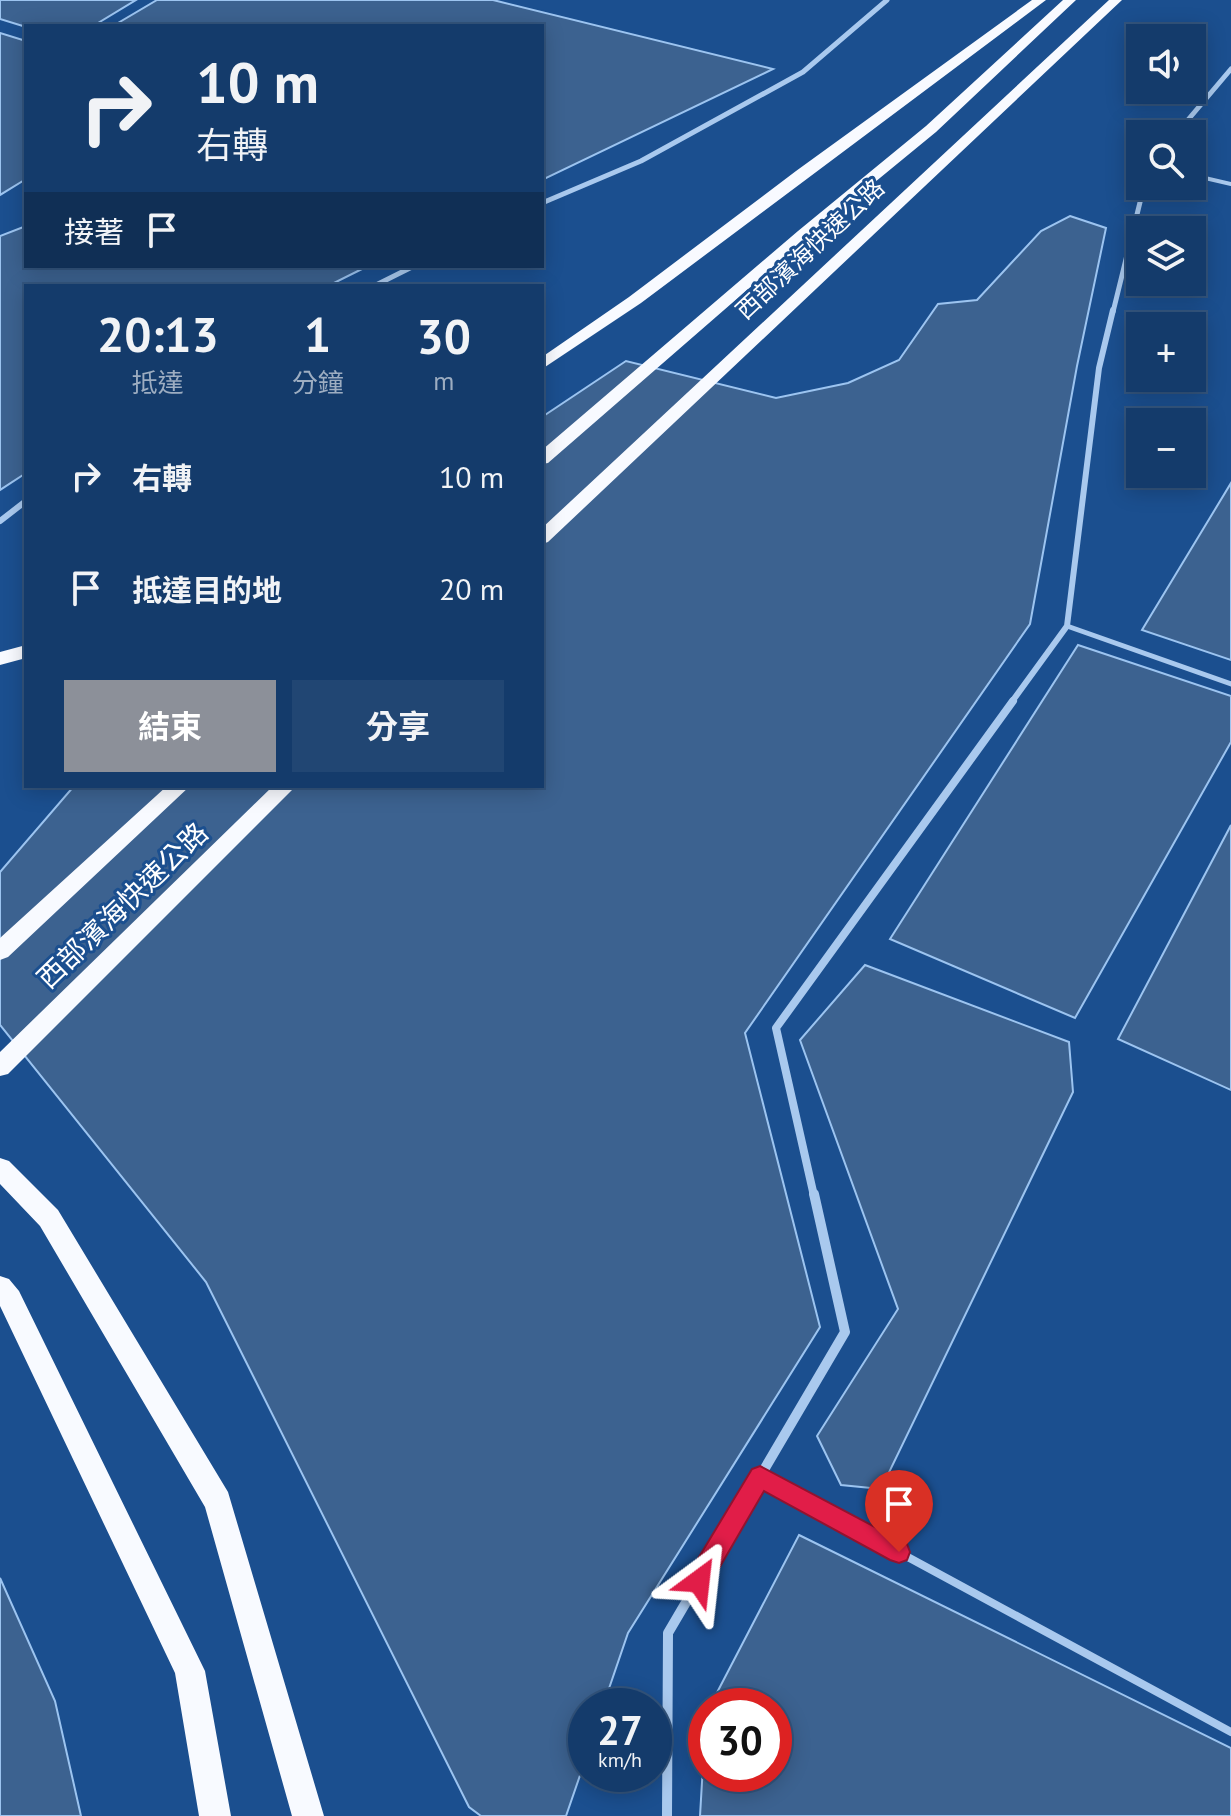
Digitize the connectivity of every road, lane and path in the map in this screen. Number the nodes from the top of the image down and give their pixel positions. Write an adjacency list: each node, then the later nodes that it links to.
1 (887, 0): 10 (street)
2 (1040, 0): 13 (highway)
3 (1070, 0): 14 (highway, 西部濱海快速公路)
4 (1116, 0): 17 (highway, 西部濱海快速公路)
5 (1231, 69): 6 (street)
6 (1188, 120)
7 (1206, 178): 8 (lane)
8 (1231, 184)
9 (1141, 200): 18 (street)
10 (544, 202)
11 (410, 268): 12 (street)
12 (378, 284)
13 (544, 363)
14 (544, 457)
15 (24, 503): 16 (street)
16 (0, 521)
17 (544, 536)
18 (1067, 626): 21 (lane); 28 (street)
19 (24, 652): 20 (highway)
20 (0, 659)
21 (1231, 684)
22 (178, 788): 24 (highway, 西部濱海快速公路)
23 (284, 788): 25 (highway, 西部濱海快速公路)
24 (0, 951)
25 (0, 1067)
26 (0, 1168): 31 (highway)
27 (0, 1287): 30 (highway)
28 (760, 1477): 29 (lane); 32 (street)
29 (1231, 1732)
30 (215, 1816)
31 (308, 1816)
32 (667, 1816)

